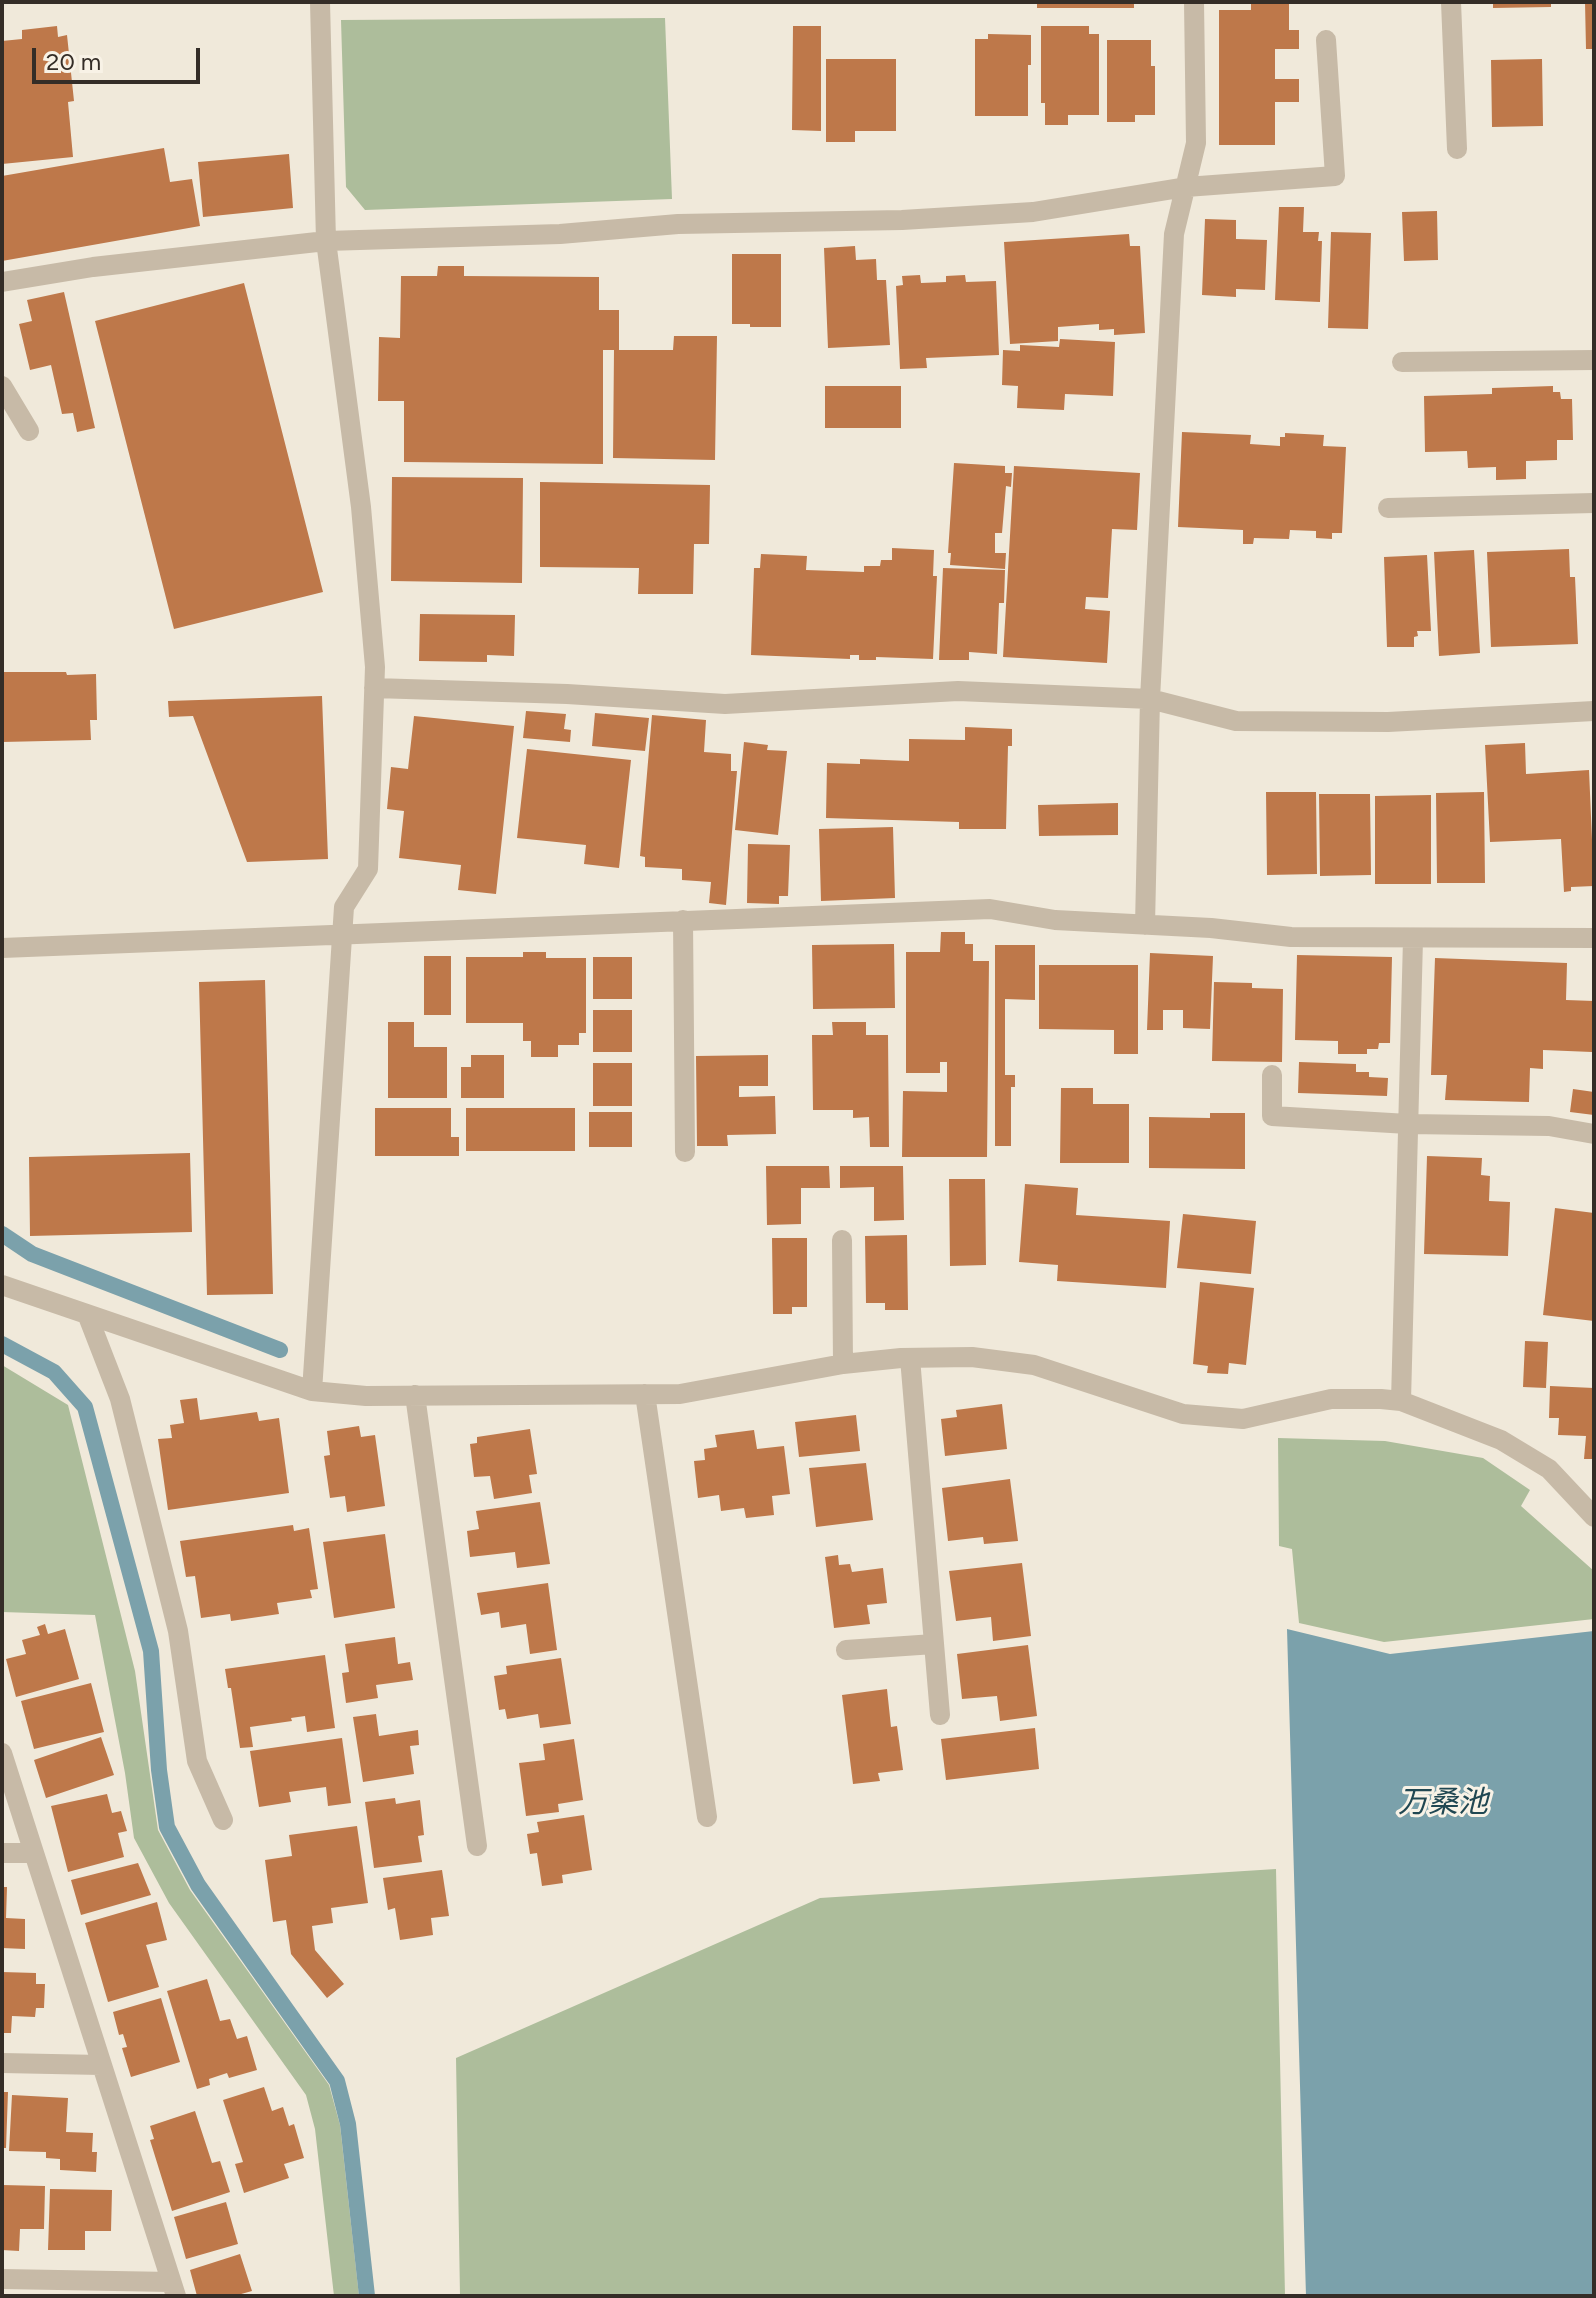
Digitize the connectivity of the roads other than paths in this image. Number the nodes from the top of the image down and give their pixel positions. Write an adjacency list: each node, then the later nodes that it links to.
1 (320, 2): 7 (street)
2 (1194, 2): 6 (street)
3 (1451, 2): 5 (street)
4 (1326, 40): 6 (street)
5 (1457, 149)
6 (1186, 187): 7 (street); 16 (street)
7 (326, 241): 8 (street); 15 (street)
8 (2, 282)
9 (1594, 360): 10 (street)
10 (1402, 362)
11 (2, 386): 12 (street)
12 (29, 431)
13 (1594, 503): 14 (street)
14 (1388, 508)
15 (374, 688): 16 (street); 20 (street)
16 (1150, 699): 17 (street); 19 (street)
17 (1594, 711)
18 (683, 920): 19 (street); 20 (street); 27 (street)
19 (1145, 925): 22 (street)
20 (342, 934): 23 (street); 33 (street)
21 (1594, 938): 22 (street)
22 (1413, 939): 25 (street)
23 (2, 948)
24 (1272, 1075): 25 (street)
25 (1408, 1124): 26 (street); 36 (street)
26 (1594, 1134)
27 (685, 1152)
28 (842, 1240): 32 (street)
29 (2, 1285): 30 (street)
30 (87, 1314): 33 (street); 43 (street)
31 (910, 1358): 32 (street); 36 (street); 38 (street)
32 (843, 1364): 34 (street)
33 (312, 1391): 35 (street)
34 (645, 1394): 35 (street); 42 (street)
35 (415, 1395): 44 (street)
36 (1401, 1401): 37 (street)
37 (1594, 1517)
38 (934, 1644): 39 (street); 40 (street)
39 (846, 1650)
40 (940, 1715)
41 (2, 1753): 46 (street)
42 (707, 1817)
43 (223, 1820)
44 (477, 1846)
45 (2, 1853): 46 (street)
46 (34, 1853): 48 (street)
47 (2, 2063): 48 (street)
48 (101, 2065): 50 (street)
49 (2, 2279): 50 (street)
50 (173, 2289)

